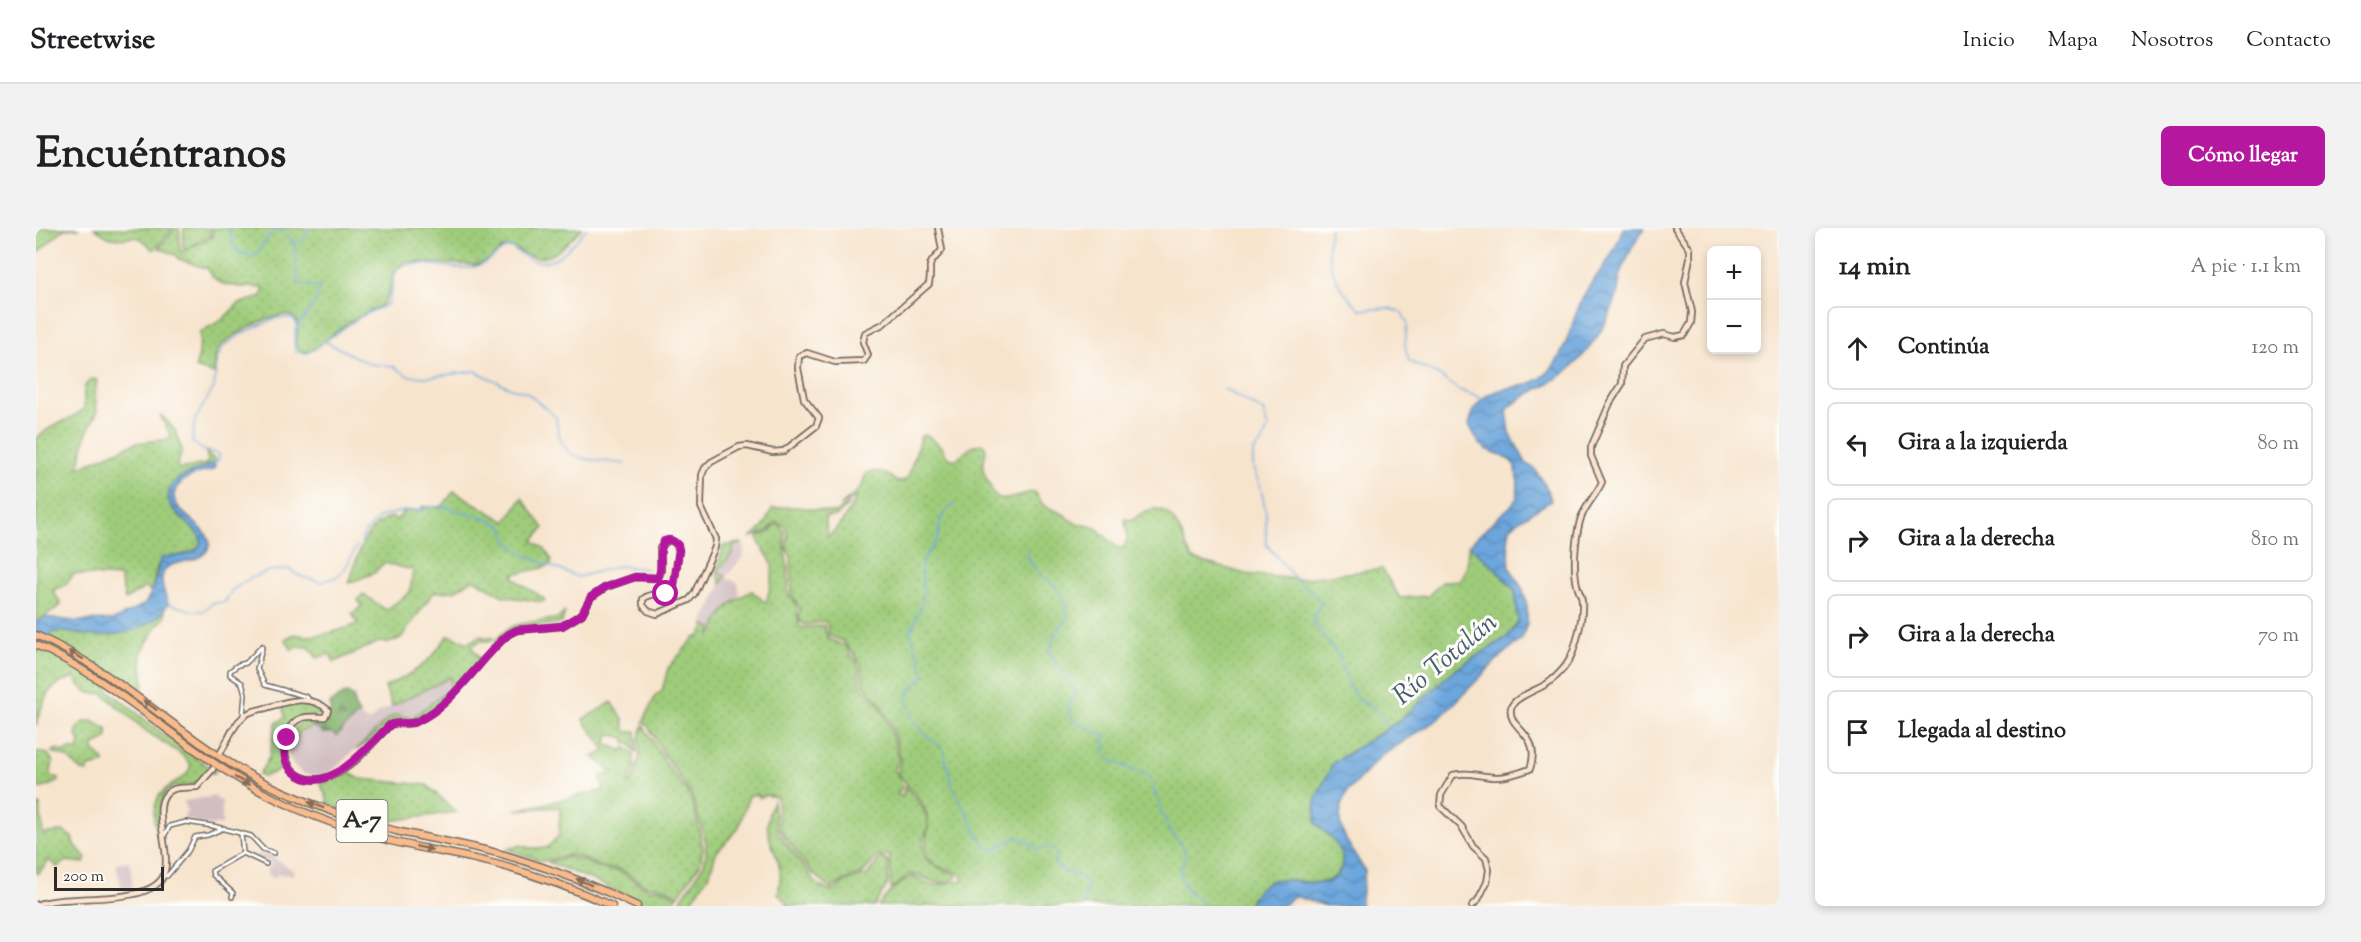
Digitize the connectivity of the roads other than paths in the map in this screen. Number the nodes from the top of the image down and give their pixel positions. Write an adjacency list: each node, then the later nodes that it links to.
1 (938, 228): 5 (main road)
2 (1675, 228): 20 (main road)
3 (36, 635): 19 (highway, A-7, one-way to 3)
4 (36, 645): 18 (highway, A-7, one-way to 18)
5 (307, 701): 6 (main road); 6 (street)
6 (243, 717): 7 (main road)
7 (221, 752)
8 (213, 769): 11 (main road)
9 (225, 828): 10 (street); 11 (street); 15 (street)
10 (241, 834): 12 (street); 13 (street)
11 (164, 836): 15 (main road)
12 (243, 853): 14 (street); 16 (street)
13 (274, 854)
14 (267, 864)
15 (163, 876): 17 (main road)
16 (232, 897)
17 (36, 905)
18 (612, 906)
19 (637, 906)
20 (1472, 906)

